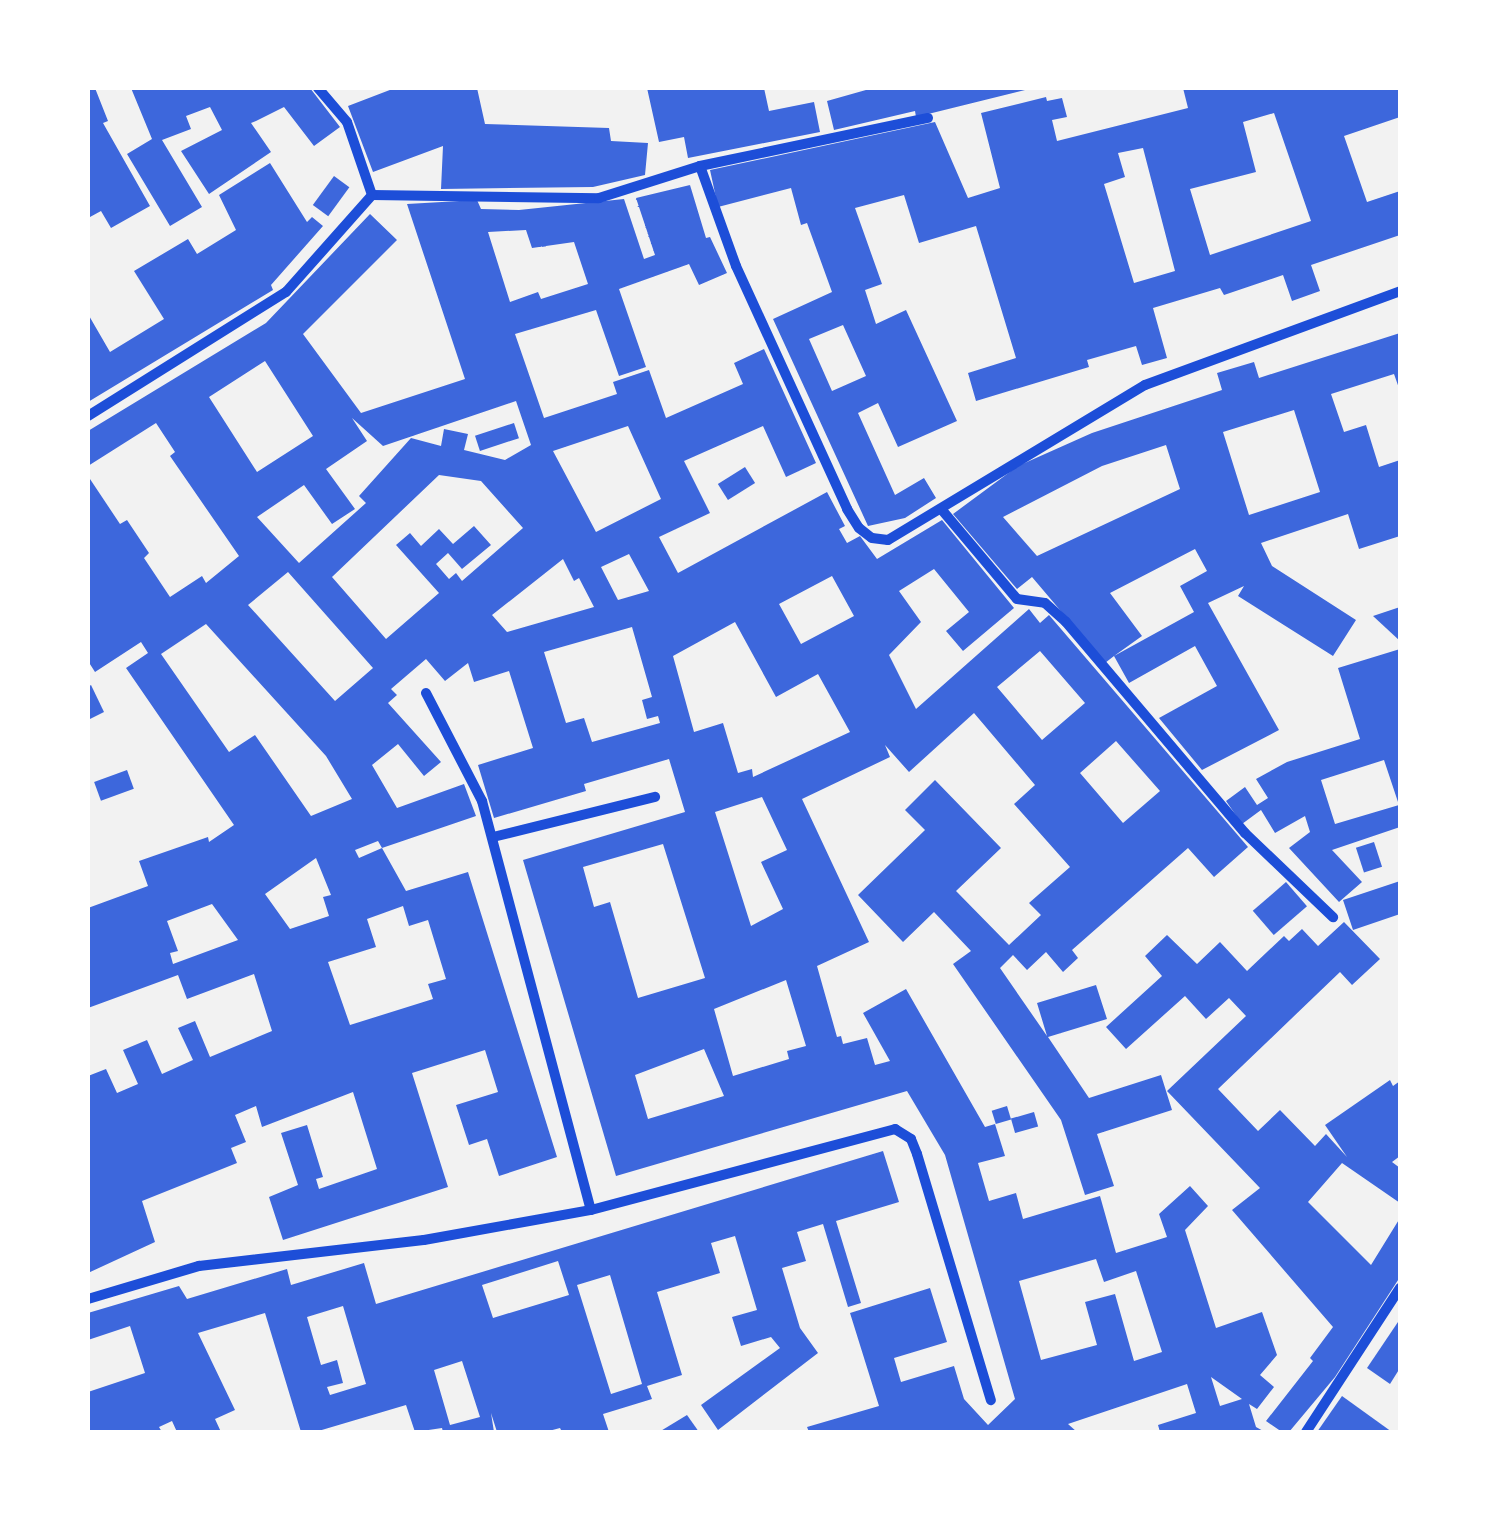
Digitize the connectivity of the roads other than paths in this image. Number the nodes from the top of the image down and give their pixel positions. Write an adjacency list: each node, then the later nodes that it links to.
1 (318, 88): 4 (street)
2 (928, 118): 3 (street)
3 (700, 166): 4 (street); 7 (street)
4 (372, 194): 6 (street)
5 (1400, 291): 7 (street)
6 (88, 416)
7 (942, 510): 11 (street)
8 (426, 693): 10 (street)
9 (654, 797): 10 (street)
10 (493, 837): 12 (street)
11 (1332, 917)
12 (591, 1210): 14 (street); 15 (street)
13 (1400, 1288): 16 (street)
14 (88, 1299)
15 (991, 1400)
16 (1306, 1432)

